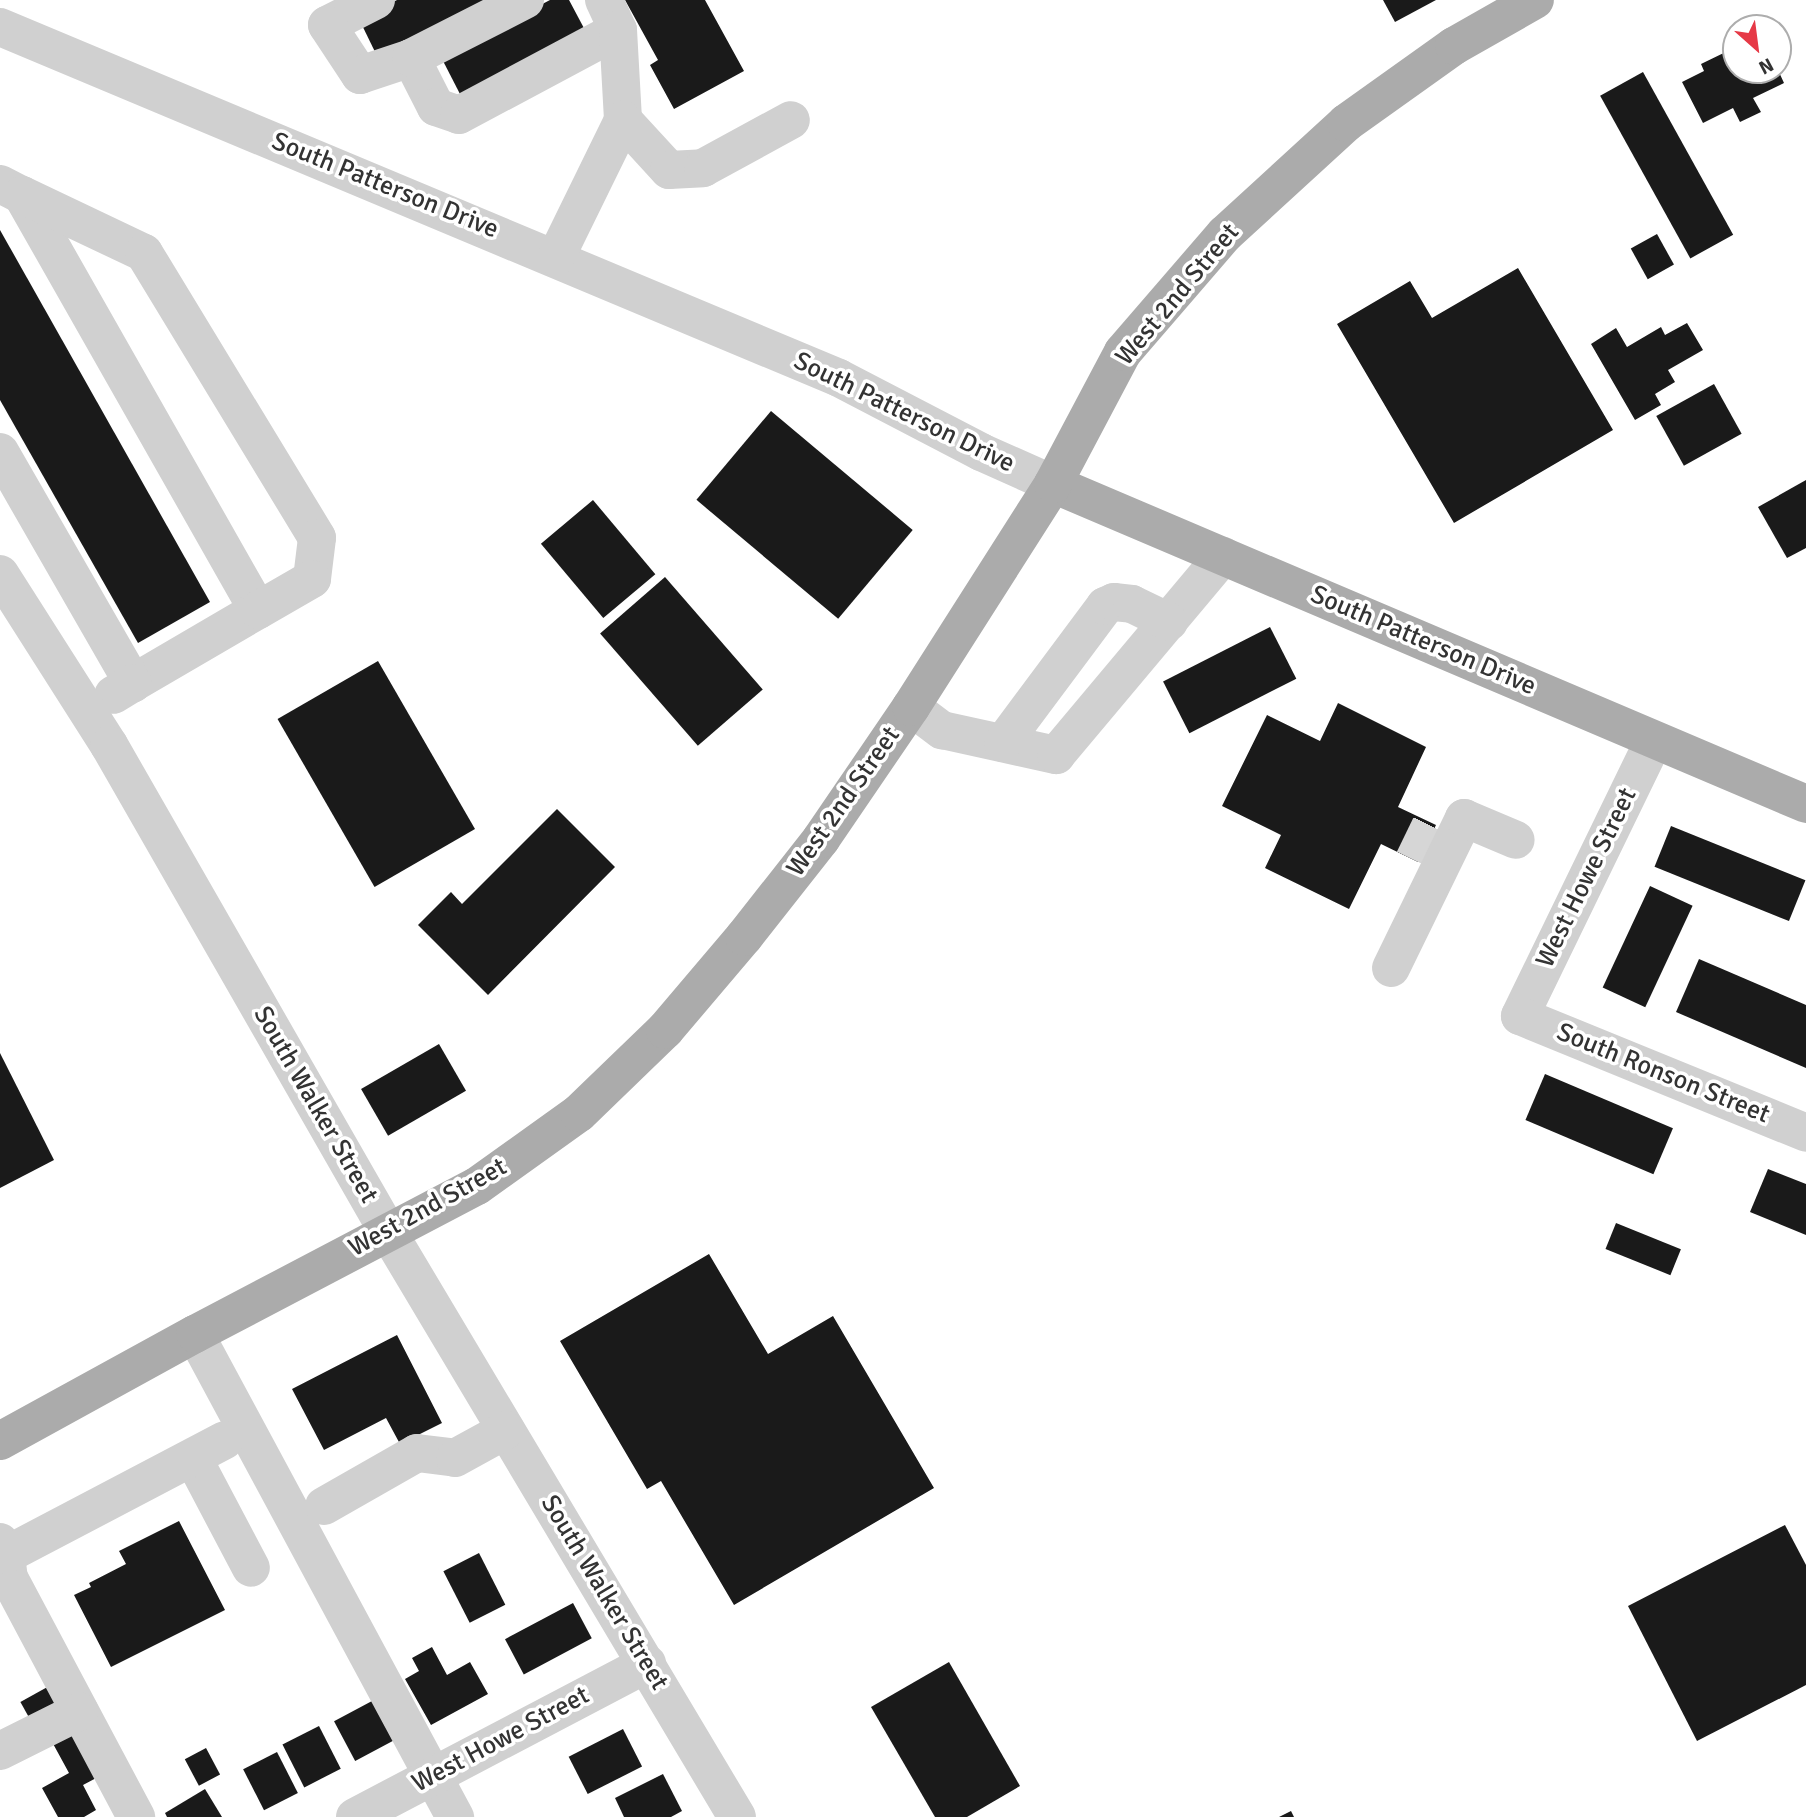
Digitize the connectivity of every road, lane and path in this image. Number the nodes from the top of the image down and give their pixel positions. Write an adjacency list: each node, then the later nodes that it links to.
1 (376, 0): 6 (street)
2 (525, 0): 6 (street)
3 (1535, 0): 12 (main road, West 2nd Street)
4 (611, 15): 6 (street); 7 (street)
5 (0, 27): 10 (street, South Patterson Drive)
6 (411, 58)
7 (623, 120): 8 (street); 10 (street)
8 (791, 120)
9 (11, 190): 15 (street); 15 (street)
10 (556, 257): 12 (street, South Patterson Drive)
11 (0, 452): 17 (street)
12 (1053, 484): 13 (main road, South Patterson Drive); 18 (main road, West 2nd Street)
13 (1223, 556): 16 (street); 20 (main road, South Patterson Drive)
14 (0, 574): 19 (street, South Walker Street)
15 (258, 610): 17 (street)
16 (1169, 622): 21 (street); 21 (street)
17 (133, 682): 19 (street)
18 (911, 707): 21 (street); 29 (main road, West 2nd Street)
19 (88, 712): 29 (street, South Walker Street)
20 (1654, 740): 22 (main road, South Patterson Drive); 27 (street, West Howe Street)
21 (1003, 743)
22 (1806, 804)
23 (1516, 839): 25 (street)
24 (1413, 860): 25 (street)
25 (1423, 901): 26 (street)
26 (1391, 968)
27 (1520, 1016): 28 (street, South Ronson Street)
28 (1806, 1133)
29 (388, 1232): 30 (main road, West 2nd Street); 31 (street, South Walker Street)
30 (195, 1334): 32 (main road, West 2nd Street); 39 (street)
31 (506, 1430): 33 (street); 36 (street, South Walker Street)
32 (0, 1441)
33 (324, 1506)
34 (3, 1548): 35 (street); 37 (street)
35 (251, 1568)
36 (647, 1664): 39 (street, West Howe Street); 43 (street, South Walker Street)
37 (80, 1711): 38 (street); 40 (street)
38 (0, 1751)
39 (432, 1777): 41 (street, West Howe Street); 42 (street)
40 (136, 1817)
41 (355, 1817)
42 (455, 1817)
43 (737, 1817)

